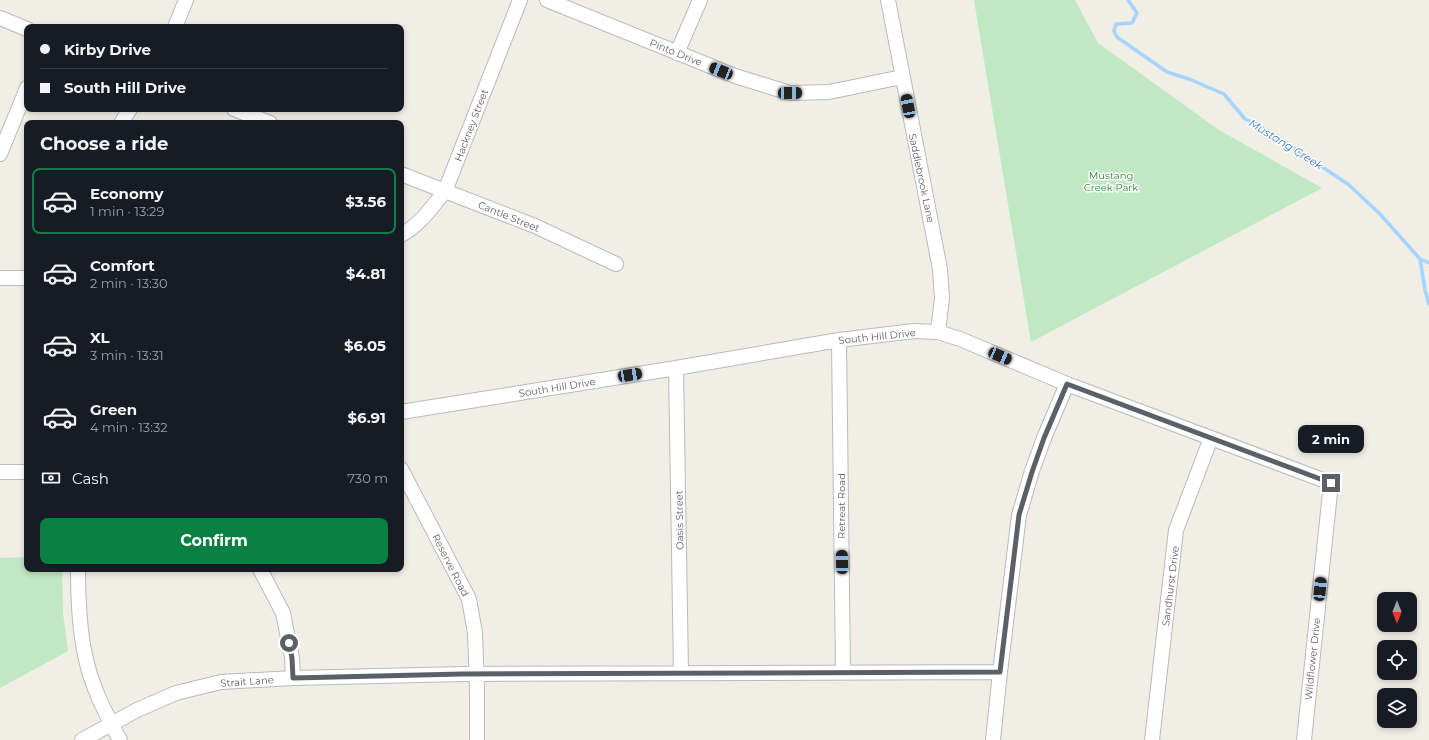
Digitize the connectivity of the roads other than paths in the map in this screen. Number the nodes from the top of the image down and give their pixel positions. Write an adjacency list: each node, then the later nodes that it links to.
1 (186, 0): 7 (street)
2 (520, 0): 16 (street, Hackney Street)
3 (547, 0): 9 (street, Pinto Drive)
4 (700, 0): 9 (street)
5 (888, 0): 10 (street, Saddlebrook Lane)
6 (0, 18): 8 (street)
7 (176, 24)
8 (24, 28)
9 (677, 53): 10 (street, Pinto Drive)
10 (902, 77): 21 (street, Saddlebrook Lane)
11 (24, 95): 14 (street)
12 (242, 112): 13 (street)
13 (262, 120)
14 (0, 154)
15 (404, 175): 16 (street, Cantle Street)
16 (445, 191): 17 (street, Hackney Street); 18 (street, Cantle Street)
17 (404, 233)
18 (616, 264)
19 (0, 278): 20 (street)
20 (24, 278)
21 (938, 332): 22 (street, South Hill Drive); 24 (street, South Hill Drive)
22 (839, 340): 23 (street, South Hill Drive); 34 (street, Retreat Road)
23 (676, 368): 25 (street, South Hill Drive); 33 (street, Oasis Street)
24 (1067, 384): 26 (street, South Hill Drive); 35 (street)
25 (404, 412)
26 (1211, 438): 30 (street, South Hill Drive); 43 (street, Sandhurst Drive)
27 (0, 472): 28 (street)
28 (24, 472)
29 (404, 475): 36 (street, Reserve Road)
30 (1331, 483): 44 (street, Wildflower Drive)
31 (78, 572): 38 (street)
32 (262, 572): 37 (street)
33 (681, 672): 34 (street, Strait Lane); 36 (street, Strait Lane)
34 (843, 672): 35 (street, Strait Lane)
35 (1000, 672): 42 (street)
36 (477, 674): 37 (street, Strait Lane); 41 (street, Reserve Road)
37 (293, 678): 38 (street, Strait Lane)
38 (111, 725): 39 (street, Strait Lane); 40 (street)
39 (82, 740)
40 (120, 740)
41 (476, 740)
42 (994, 740)
43 (1152, 740)
44 (1304, 740)

